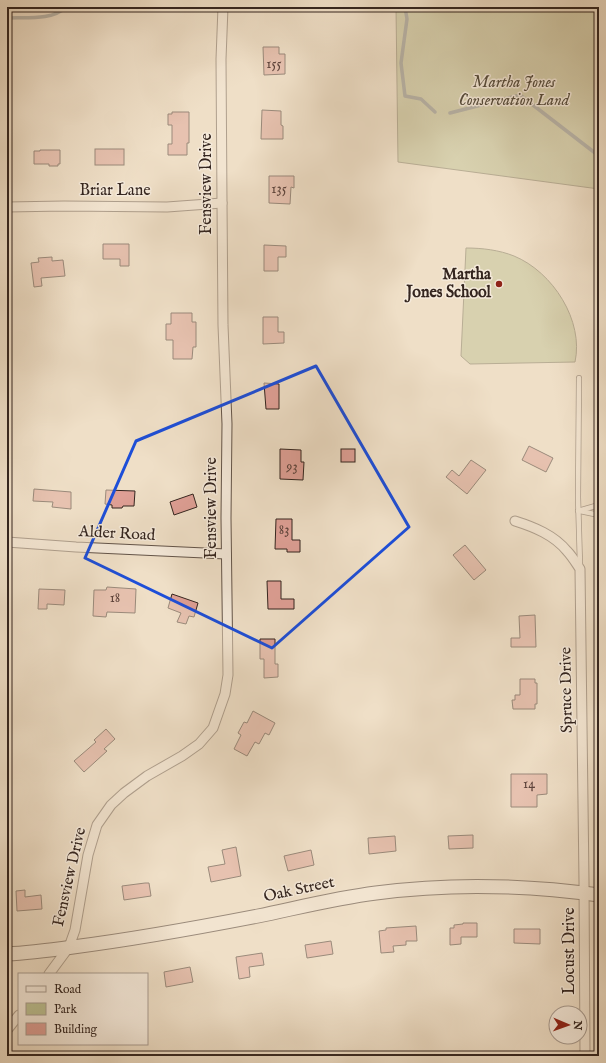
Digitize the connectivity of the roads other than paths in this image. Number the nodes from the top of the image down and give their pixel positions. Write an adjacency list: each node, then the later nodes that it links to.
1 (223, 7): 2 (street, Fensview Drive)
2 (222, 203): 3 (street, Briar Lane); 10 (street, Fensview Drive)
3 (7, 207)
4 (579, 378): 6 (lane)
5 (599, 505): 6 (lane)
6 (578, 511): 7 (lane); 11 (lane)
7 (599, 515)
8 (515, 521): 11 (street)
9 (7, 542): 10 (street, Alder Road)
10 (226, 554): 14 (street, Fensview Drive)
11 (580, 569): 12 (street, Spruce Drive)
12 (584, 893): 13 (street, Oak Street); 14 (street, Oak Street); 19 (street, Locust Drive)
13 (599, 895)
14 (69, 947): 15 (street, Oak Street); 16 (street, Fensview Drive)
15 (7, 954)
16 (50, 973)
17 (18, 1015): 18 (street)
18 (7, 1030)
19 (585, 1056)

